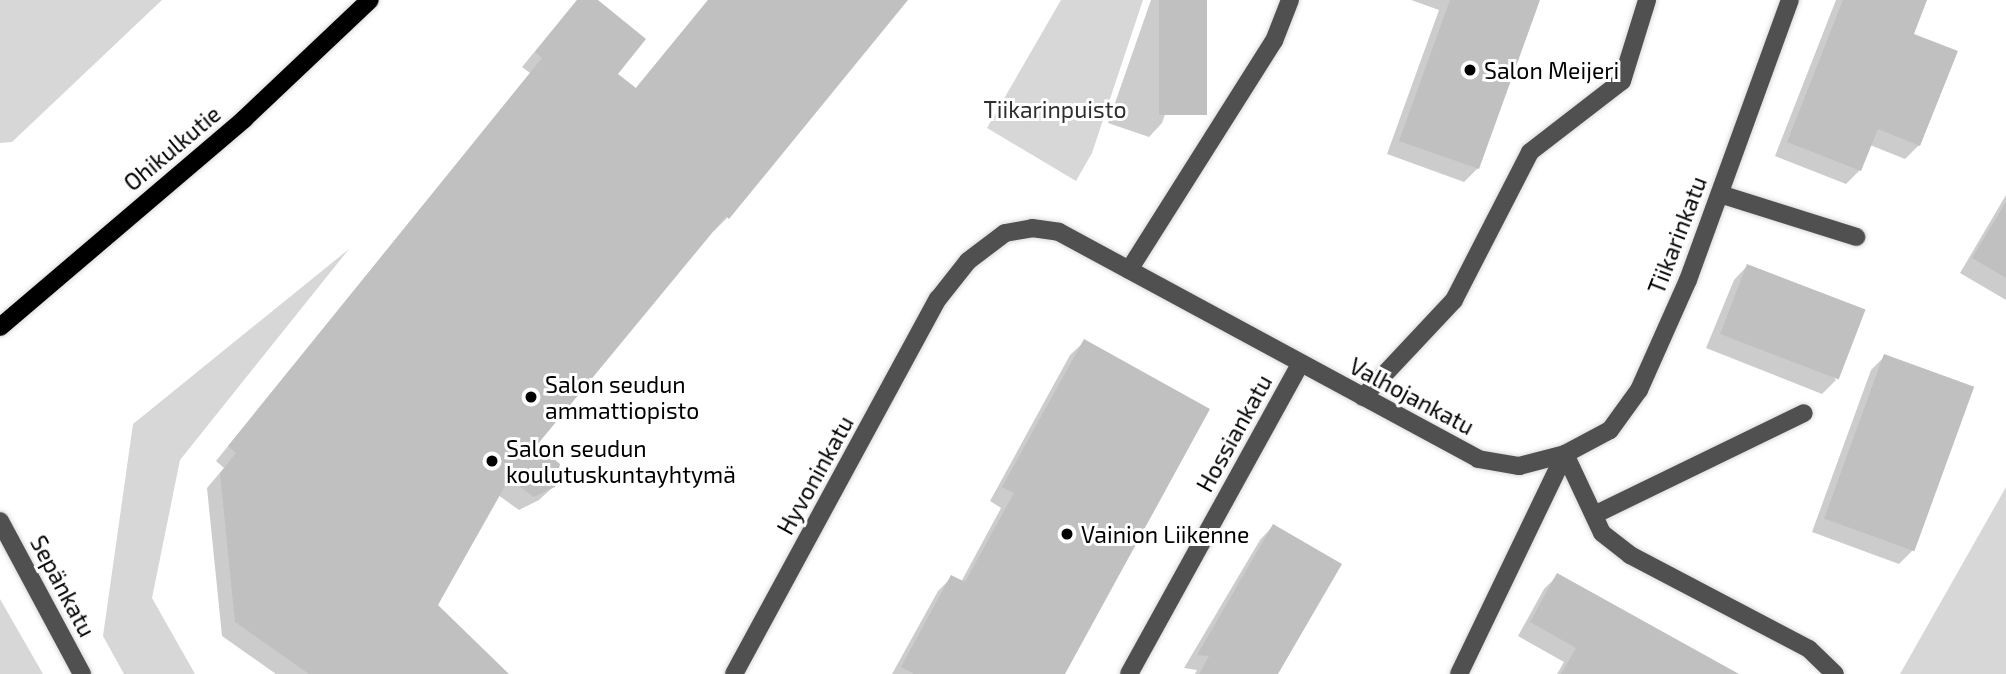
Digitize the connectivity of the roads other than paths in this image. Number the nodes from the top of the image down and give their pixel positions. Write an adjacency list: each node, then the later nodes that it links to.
1 (370, 0): 9 (main road, Ohikulkutie)
2 (1290, 0): 7 (street)
3 (1647, 0): 11 (street)
4 (1790, 0): 5 (street, Tiikarinkatu)
5 (1720, 194): 6 (street); 13 (street, Tiikarinkatu)
6 (1856, 237)
7 (1129, 270): 8 (street, Valhojankatu); 10 (street, Valhojankatu)
8 (938, 299): 17 (street, Hyvoninkatu)
9 (0, 327)
10 (1301, 363): 11 (street, Valhojankatu); 18 (street, Hossiankatu)
11 (1363, 397): 13 (street, Valhojankatu)
12 (1804, 413): 14 (street)
13 (1565, 454): 14 (street); 19 (street)
14 (1594, 515): 20 (street)
15 (0, 521): 16 (street, Sepänkatu)
16 (82, 674)
17 (734, 674)
18 (1129, 674)
19 (1459, 674)
20 (1835, 674)

